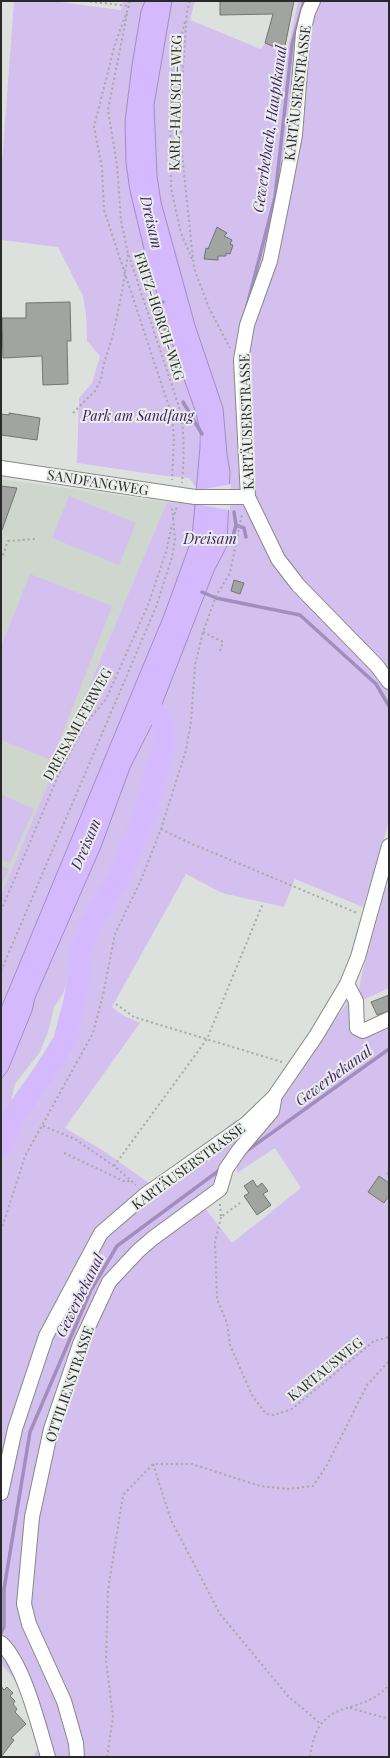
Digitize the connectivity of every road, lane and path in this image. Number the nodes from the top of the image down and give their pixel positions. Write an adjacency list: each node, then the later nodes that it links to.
1 (85, 1): 5 (path)
2 (130, 1): 5 (path, FRITZ-HORCH-WEG)
3 (190, 1): 8 (path, KARL-HAUSCH-WEG)
4 (313, 1): 10 (street, KARTÄUSERSTRASSE)
5 (129, 6): 7 (path, FRITZ-HORCH-WEG); 9 (path)
6 (186, 19): 8 (path)
7 (128, 253): 9 (path); 13 (path, FRITZ-HORCH-WEG)
8 (193, 262): 10 (path, KARL-HAUSCH-WEG)
9 (124, 272): 11 (path); 13 (path)
10 (241, 360): 14 (street, KARTÄUSERSTRASSE)
11 (73, 414)
12 (1, 468): 13 (street, SANDFANGWEG)
13 (176, 494): 14 (street, SANDFANGWEG); 16 (path)
14 (243, 497): 21 (street, KARTÄUSERSTRASSE)
15 (241, 515): 19 (path)
16 (172, 522): 25 (path, DREISAMUFERWEG); 27 (path)
17 (35, 539): 18 (path)
18 (1, 560)
19 (203, 632): 20 (path); 22 (path)
20 (220, 651)
21 (389, 682)
22 (161, 829): 26 (path); 34 (path)
23 (389, 846): 26 (street, KARTÄUSERSTRASSE)
24 (263, 903): 31 (path)
25 (1, 911)
26 (369, 918): 28 (street, KARTÄUSERSTRASSE)
27 (1, 972)
28 (347, 984): 30 (street); 32 (street, KARTÄUSERSTRASSE)
29 (116, 1004): 31 (path)
30 (389, 1018)
31 (208, 1039): 32 (path); 36 (path)
32 (294, 1068): 33 (street, KARTÄUSERSTRASSE)
33 (274, 1097): 38 (street); 39 (street, KARTÄUSERSTRASSE)
34 (43, 1126): 36 (path); 42 (path)
35 (64, 1153): 37 (path)
36 (114, 1166): 37 (path)
37 (132, 1180): 39 (path)
38 (220, 1188): 41 (path); 53 (street, OTTILIENSTRASSE)
39 (145, 1195): 46 (street, KARTÄUSERSTRASSE)
40 (240, 1203): 41 (path)
41 (221, 1217): 43 (path, KARTAUSWEG)
42 (1, 1231)
43 (389, 1337)
44 (389, 1361): 45 (path)
45 (153, 1464): 51 (path); 54 (path)
46 (1, 1493)
47 (2, 1644): 52 (street)
48 (389, 1685): 49 (path)
49 (348, 1708): 50 (path); 51 (path)
50 (389, 1719)
51 (320, 1723): 55 (path)
52 (48, 1757)
53 (77, 1757)
54 (107, 1757)
55 (310, 1757)

